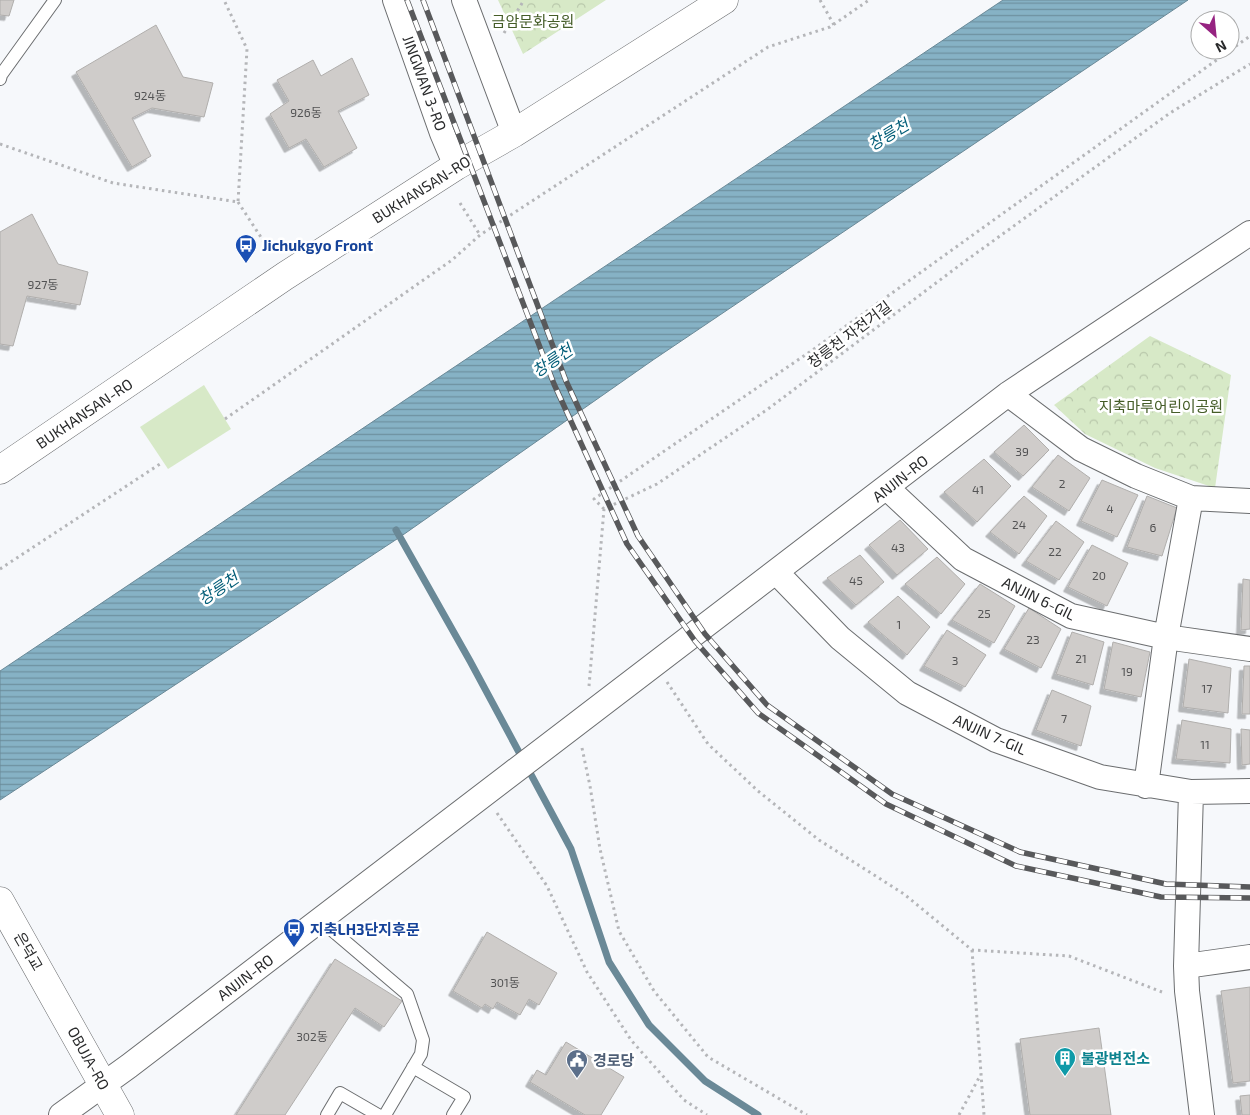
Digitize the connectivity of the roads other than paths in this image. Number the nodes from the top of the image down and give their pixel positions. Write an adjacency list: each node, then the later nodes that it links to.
1 (55, 0): 5 (lane)
2 (395, 0): 7 (street, JINGWAN 3-RO)
3 (464, 0): 6 (street)
4 (724, 0): 6 (main road, BUKHANSAN-RO)
5 (0, 79)
6 (514, 132): 7 (main road, BUKHANSAN-RO)
7 (456, 166): 10 (main road, BUKHANSAN-RO)
8 (1250, 232): 9 (street, ANJIN-RO)
9 (1008, 394): 11 (street, ANJIN-RO); 12 (street)
10 (0, 470)
11 (887, 488): 14 (street, ANJIN-RO); 15 (street, ANJIN 6-GIL)
12 (1191, 498): 13 (street); 15 (street)
13 (1250, 501)
14 (777, 572): 17 (street, ANJIN 7-GIL); 21 (street, ANJIN-RO)
15 (1166, 637): 16 (street, ANJIN 6-GIL); 17 (street)
16 (1250, 649)
17 (1146, 786): 19 (street, ANJIN 7-GIL)
18 (1250, 791): 19 (street, ANJIN 7-GIL)
19 (1191, 792): 23 (street)
20 (0, 901): 24 (main road, 은덕교)
21 (320, 920): 25 (lane); 26 (street, ANJIN-RO)
22 (1250, 957): 23 (street)
23 (1186, 966): 33 (street)
24 (57, 1001): 26 (main road, OBUJA-RO)
25 (413, 1067): 31 (lane); 32 (lane)
26 (104, 1084): 27 (street, ANJIN-RO); 28 (main road, OBUJA-RO)
27 (61, 1115)
28 (120, 1115)
29 (327, 1115): 30 (lane)
30 (378, 1115)
31 (385, 1115)
32 (454, 1115)
33 (1202, 1115)

